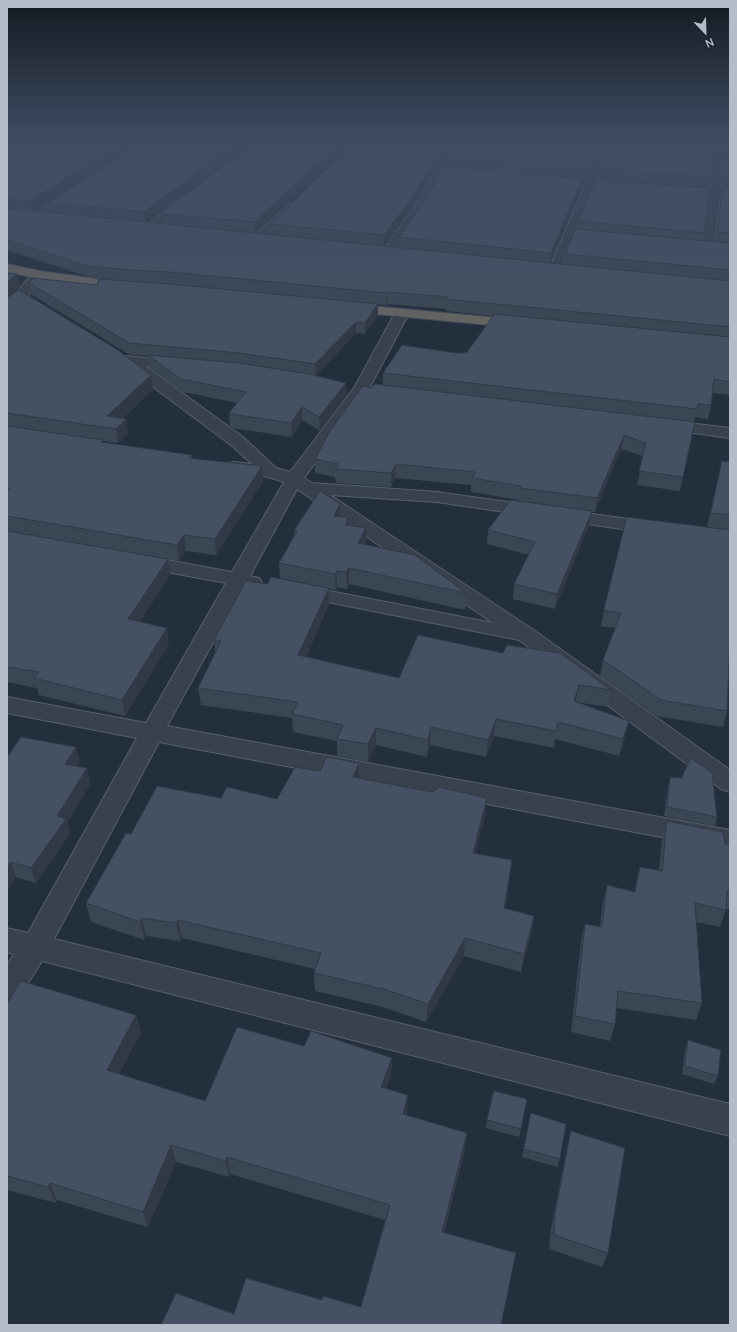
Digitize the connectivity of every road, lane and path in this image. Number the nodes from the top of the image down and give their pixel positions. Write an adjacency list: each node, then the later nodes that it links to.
1 (53, 205): 8 (street)
2 (178, 205): 11 (street)
3 (293, 205): 15 (street)
4 (420, 205): 18 (street)
5 (581, 205): 13 (street)
6 (713, 205): 16 (street)
7 (21, 216): 8 (street)
8 (35, 217): 9 (street)
9 (58, 219)
10 (134, 227): 11 (street)
11 (149, 228): 12 (street)
12 (165, 230)
13 (569, 235): 14 (street); 22 (street)
14 (615, 239)
15 (274, 240)
16 (723, 249)
17 (373, 250): 18 (street)
18 (388, 252): 19 (street)
19 (404, 253)
20 (7, 261): 23 (highway)
21 (7, 268): 23 (highway)
22 (570, 272)
23 (40, 275): 24 (street)
24 (22, 295): 25 (street); 26 (street)
25 (34, 303)
26 (7, 305)
27 (333, 306): 28 (highway)
28 (402, 313): 29 (highway); 35 (street)
29 (535, 326)
30 (194, 366): 34 (street)
31 (645, 423): 32 (street)
32 (730, 432)
33 (216, 464): 34 (street)
34 (270, 472): 35 (street)
35 (301, 483): 36 (street); 38 (street); 39 (street)
36 (675, 530)
37 (123, 558): 38 (street)
38 (238, 579): 39 (street); 41 (street)
39 (527, 636): 42 (street)
40 (7, 704): 41 (street)
41 (152, 732): 43 (street); 44 (street)
42 (730, 783)
43 (730, 840)
44 (21, 944): 45 (street); 46 (street)
45 (7, 990)
46 (730, 1120)

